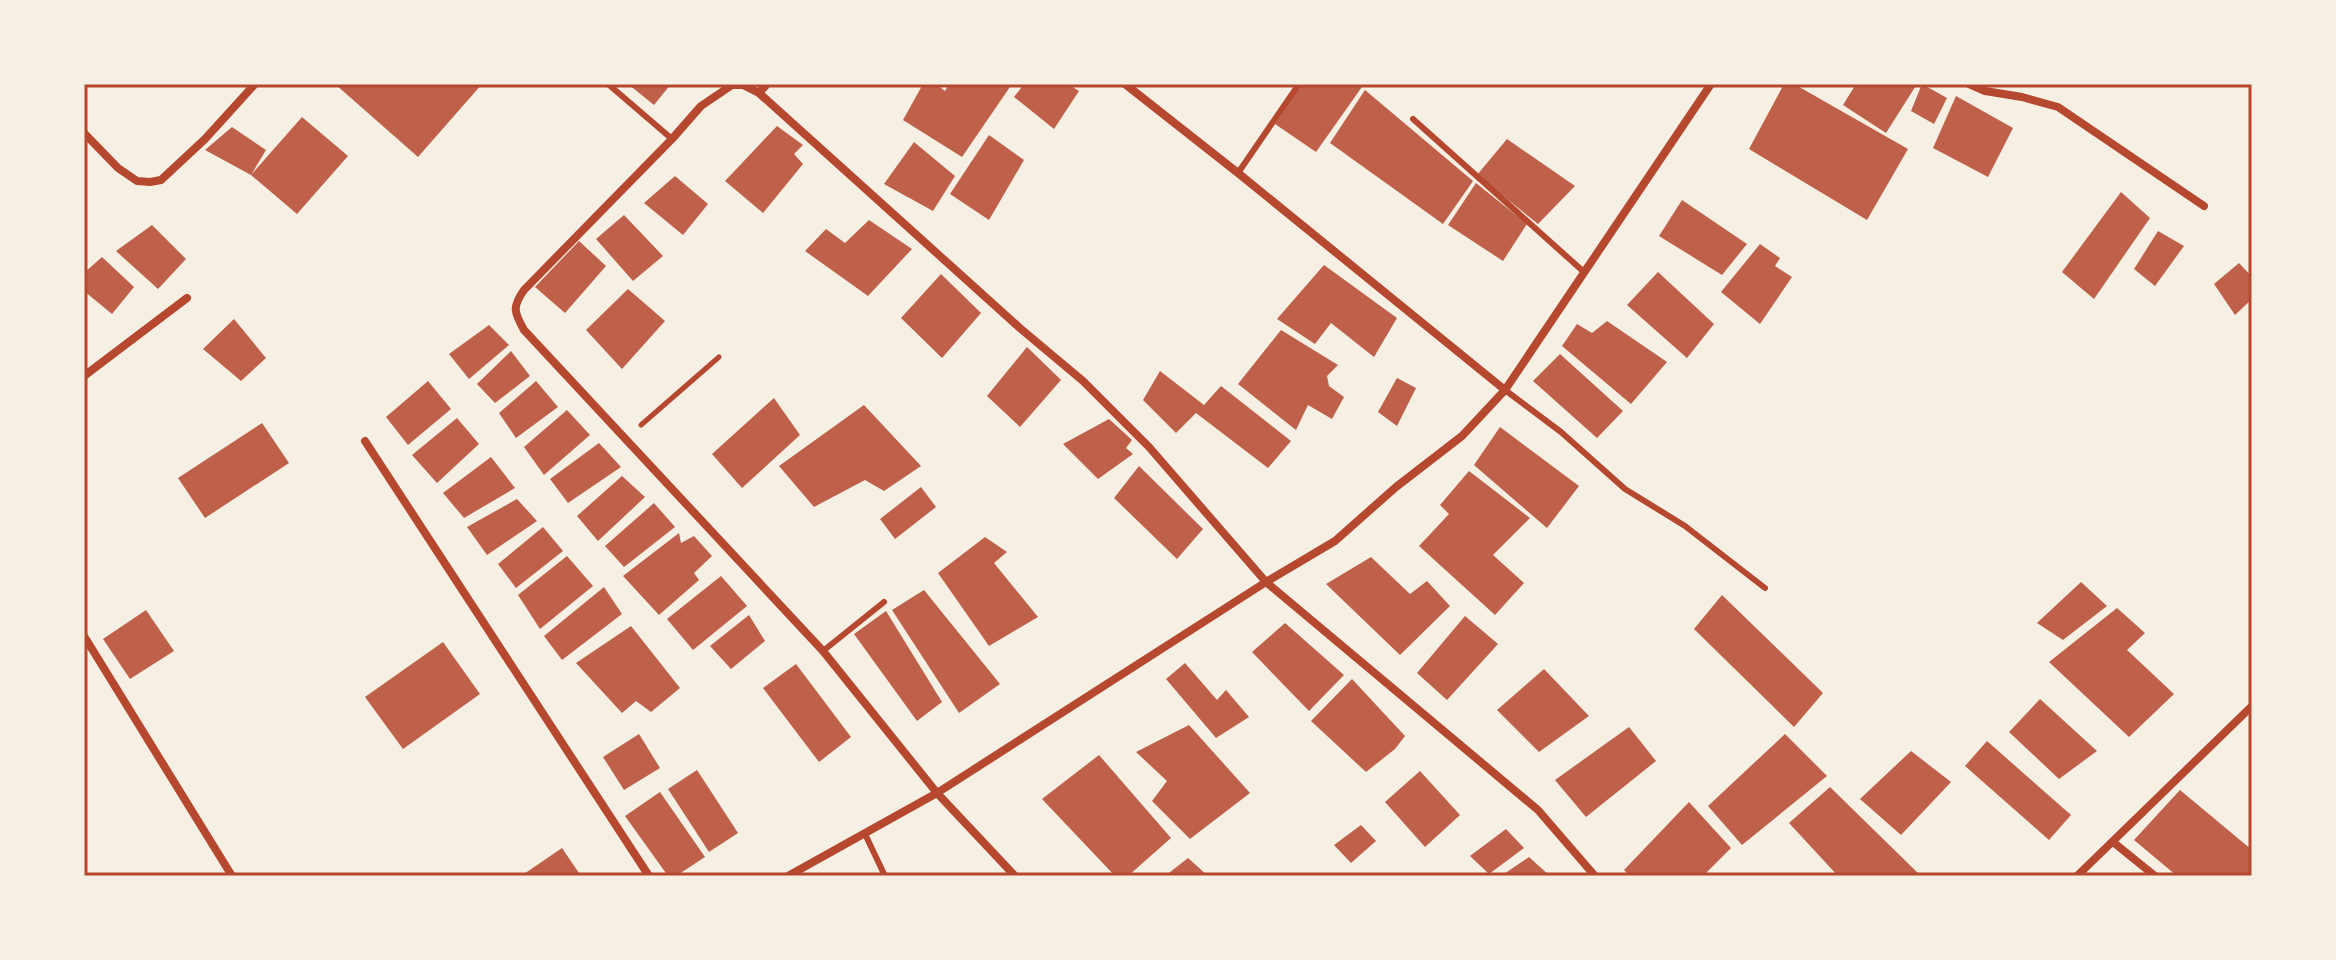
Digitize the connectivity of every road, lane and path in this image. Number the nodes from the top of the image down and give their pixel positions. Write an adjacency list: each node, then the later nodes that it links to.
1 (255, 84): 11 (street)
2 (608, 84): 12 (lane)
3 (767, 84): 9 (street)
4 (1125, 84): 13 (street)
5 (1299, 84): 13 (lane)
6 (1711, 84): 15 (street)
7 (1969, 84): 14 (street)
8 (732, 85): 9 (street); 12 (street)
9 (759, 93): 22 (street)
10 (1413, 119): 15 (lane)
11 (84, 133)
12 (672, 139): 20 (street)
13 (1238, 173): 19 (street)
14 (2204, 206)
15 (1584, 272): 19 (street)
16 (187, 298): 18 (street)
17 (719, 357): 20 (path)
18 (84, 376)
19 (1505, 390): 22 (street); 23 (lane)
20 (625, 439): 26 (street)
21 (365, 441): 32 (street)
22 (1266, 582): 28 (street); 36 (street)
23 (1765, 588)
24 (884, 602): 26 (lane)
25 (84, 636): 31 (street)
26 (823, 651): 28 (street)
27 (2252, 706): 30 (street)
28 (937, 793): 29 (street); 35 (street)
29 (865, 834): 33 (street); 34 (lane)
30 (2113, 842): 37 (street); 38 (street)
31 (232, 876)
32 (649, 876)
33 (788, 876)
34 (885, 876)
35 (1015, 876)
36 (1595, 876)
37 (2077, 876)
38 (2155, 876)

